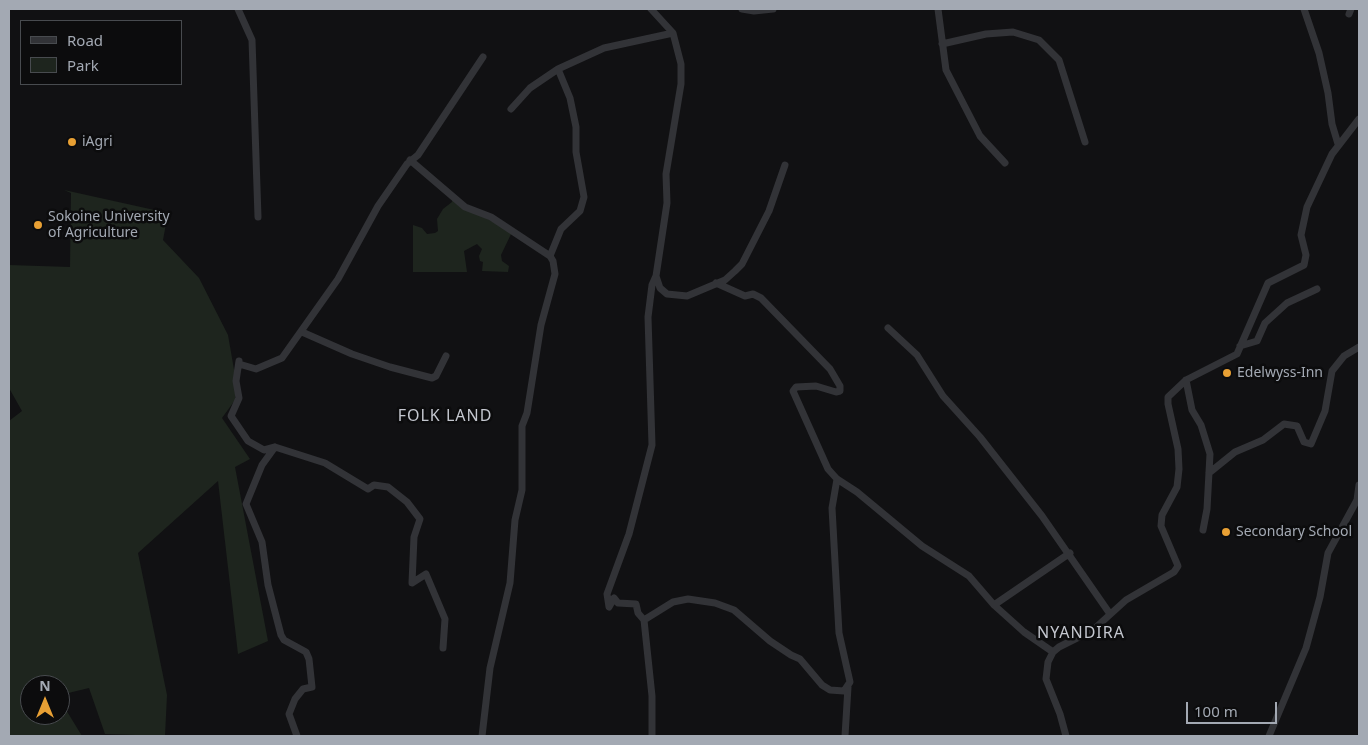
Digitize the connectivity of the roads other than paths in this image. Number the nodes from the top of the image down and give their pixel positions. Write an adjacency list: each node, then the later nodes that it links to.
1 (238, 9): 18 (street)
2 (650, 9): 7 (street)
3 (742, 9): 4 (street)
4 (773, 9)
5 (938, 9): 8 (street)
6 (1304, 9): 14 (street)
7 (673, 33): 10 (street); 20 (street)
8 (942, 44): 13 (street); 16 (street)
9 (483, 57): 15 (street)
10 (558, 68): 11 (street); 19 (street)
11 (512, 109)
12 (1359, 119): 14 (street)
13 (1085, 142)
14 (1338, 144): 25 (street)
15 (410, 160): 19 (street); 24 (street)
16 (1006, 163)
17 (785, 165): 21 (street)
18 (258, 217)
19 (550, 256): 42 (street)
20 (656, 276): 21 (street); 37 (street)
21 (716, 284): 31 (street)
22 (1317, 289): 25 (street)
23 (888, 328): 34 (street)
24 (302, 332): 27 (street); 29 (street)
25 (1240, 346): 28 (street)
26 (1359, 347): 30 (street)
27 (446, 356)
28 (1186, 380): 30 (street); 36 (street)
29 (275, 447): 38 (street); 41 (street)
30 (1209, 473): 33 (street)
31 (837, 479): 35 (street); 40 (street)
32 (1359, 485): 46 (street)
33 (1203, 530)
34 (1070, 553): 35 (street); 36 (street)
35 (994, 605): 39 (street)
36 (1110, 614): 39 (street)
37 (644, 620): 40 (street); 43 (street)
38 (443, 648)
39 (1053, 652): 45 (street)
40 (848, 687): 44 (street)
41 (297, 736)
42 (482, 736)
43 (652, 736)
44 (844, 736)
45 (1066, 736)
46 (1269, 736)

